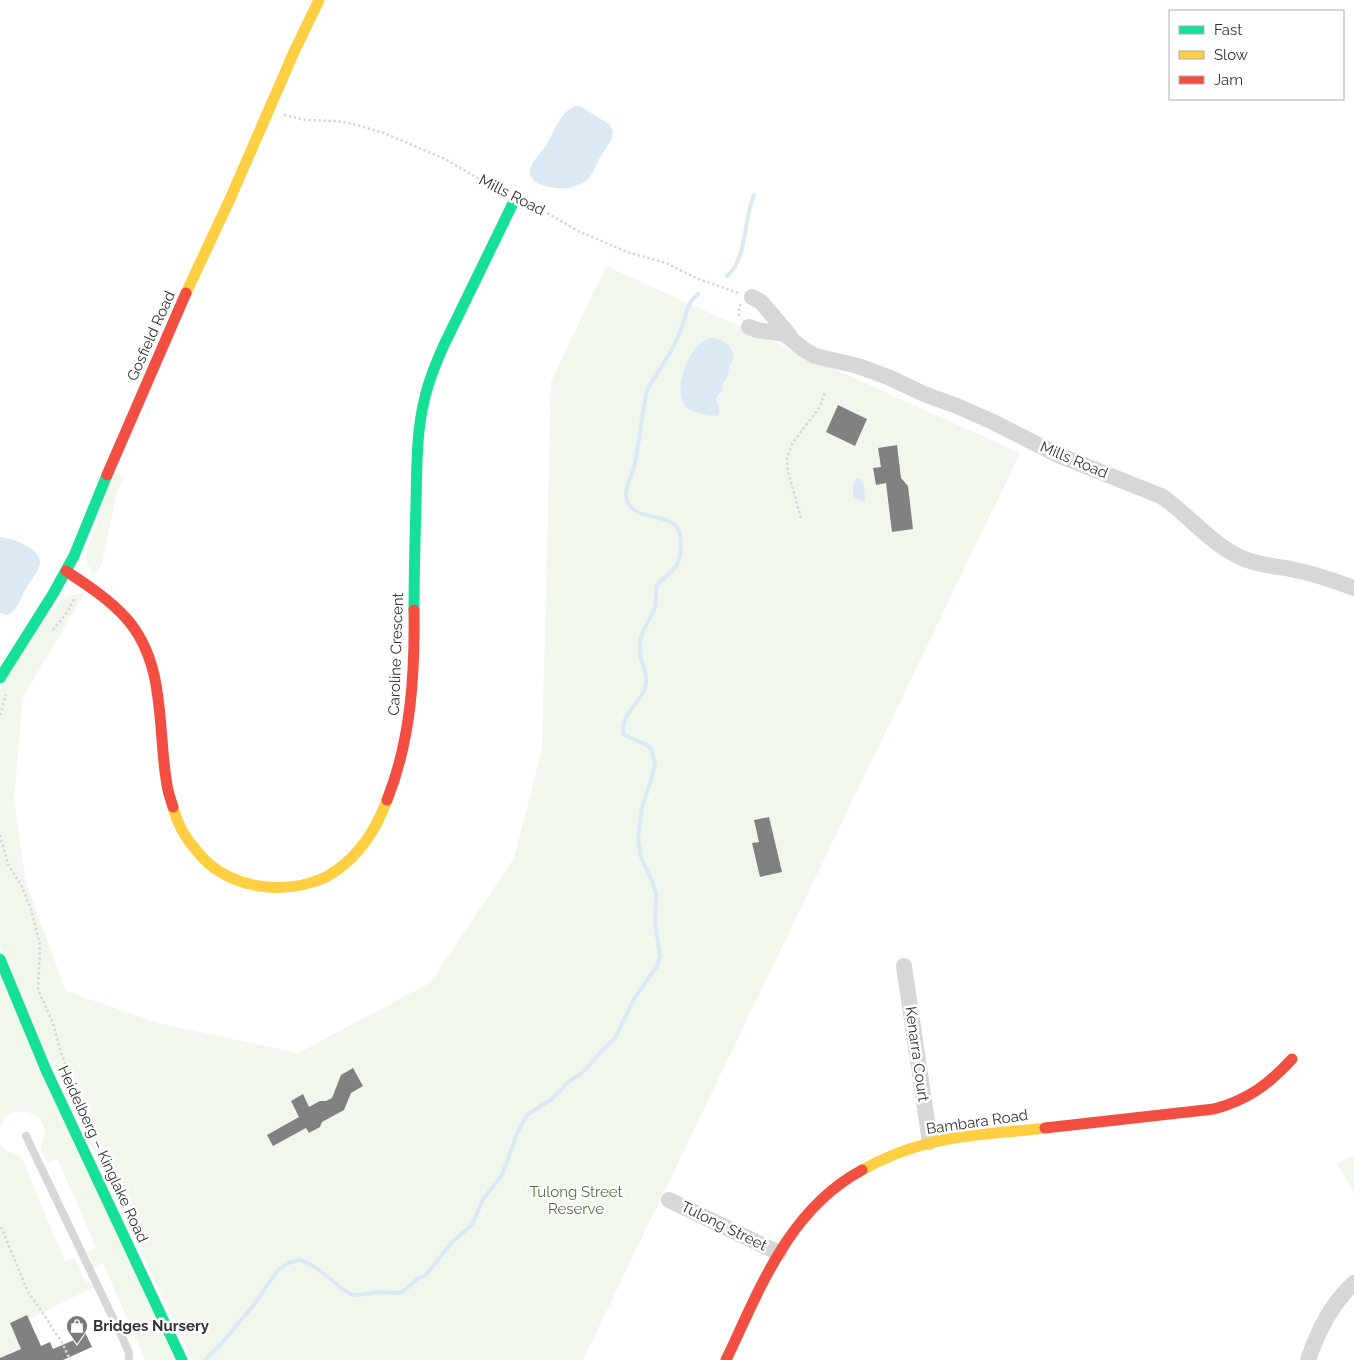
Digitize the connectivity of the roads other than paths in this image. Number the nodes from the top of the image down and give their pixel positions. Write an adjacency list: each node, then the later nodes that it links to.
1 (319, 0): 6 (street, Gosfield Road)
2 (516, 197): 6 (street, Caroline Crescent)
3 (752, 297): 5 (street, Mills Road)
4 (749, 327): 5 (street, Mills Road)
5 (790, 336): 7 (street, Mills Road)
6 (66, 571): 8 (street, Gosfield Road)
7 (1354, 588)
8 (0, 678)
9 (0, 959): 18 (street, Heidelberg – Kinglake Road)
10 (904, 966): 13 (street, Kenarra Court)
11 (1292, 1059): 13 (street, Bambara Road)
12 (26, 1136): 17 (lane)
13 (930, 1142): 15 (street, Bambara Road)
14 (669, 1200): 15 (street, Tulong Street)
15 (779, 1252): 19 (street, Bambara Road)
16 (1354, 1283): 20 (street)
17 (129, 1360)
18 (182, 1360)
19 (726, 1360)
20 (1308, 1360)

